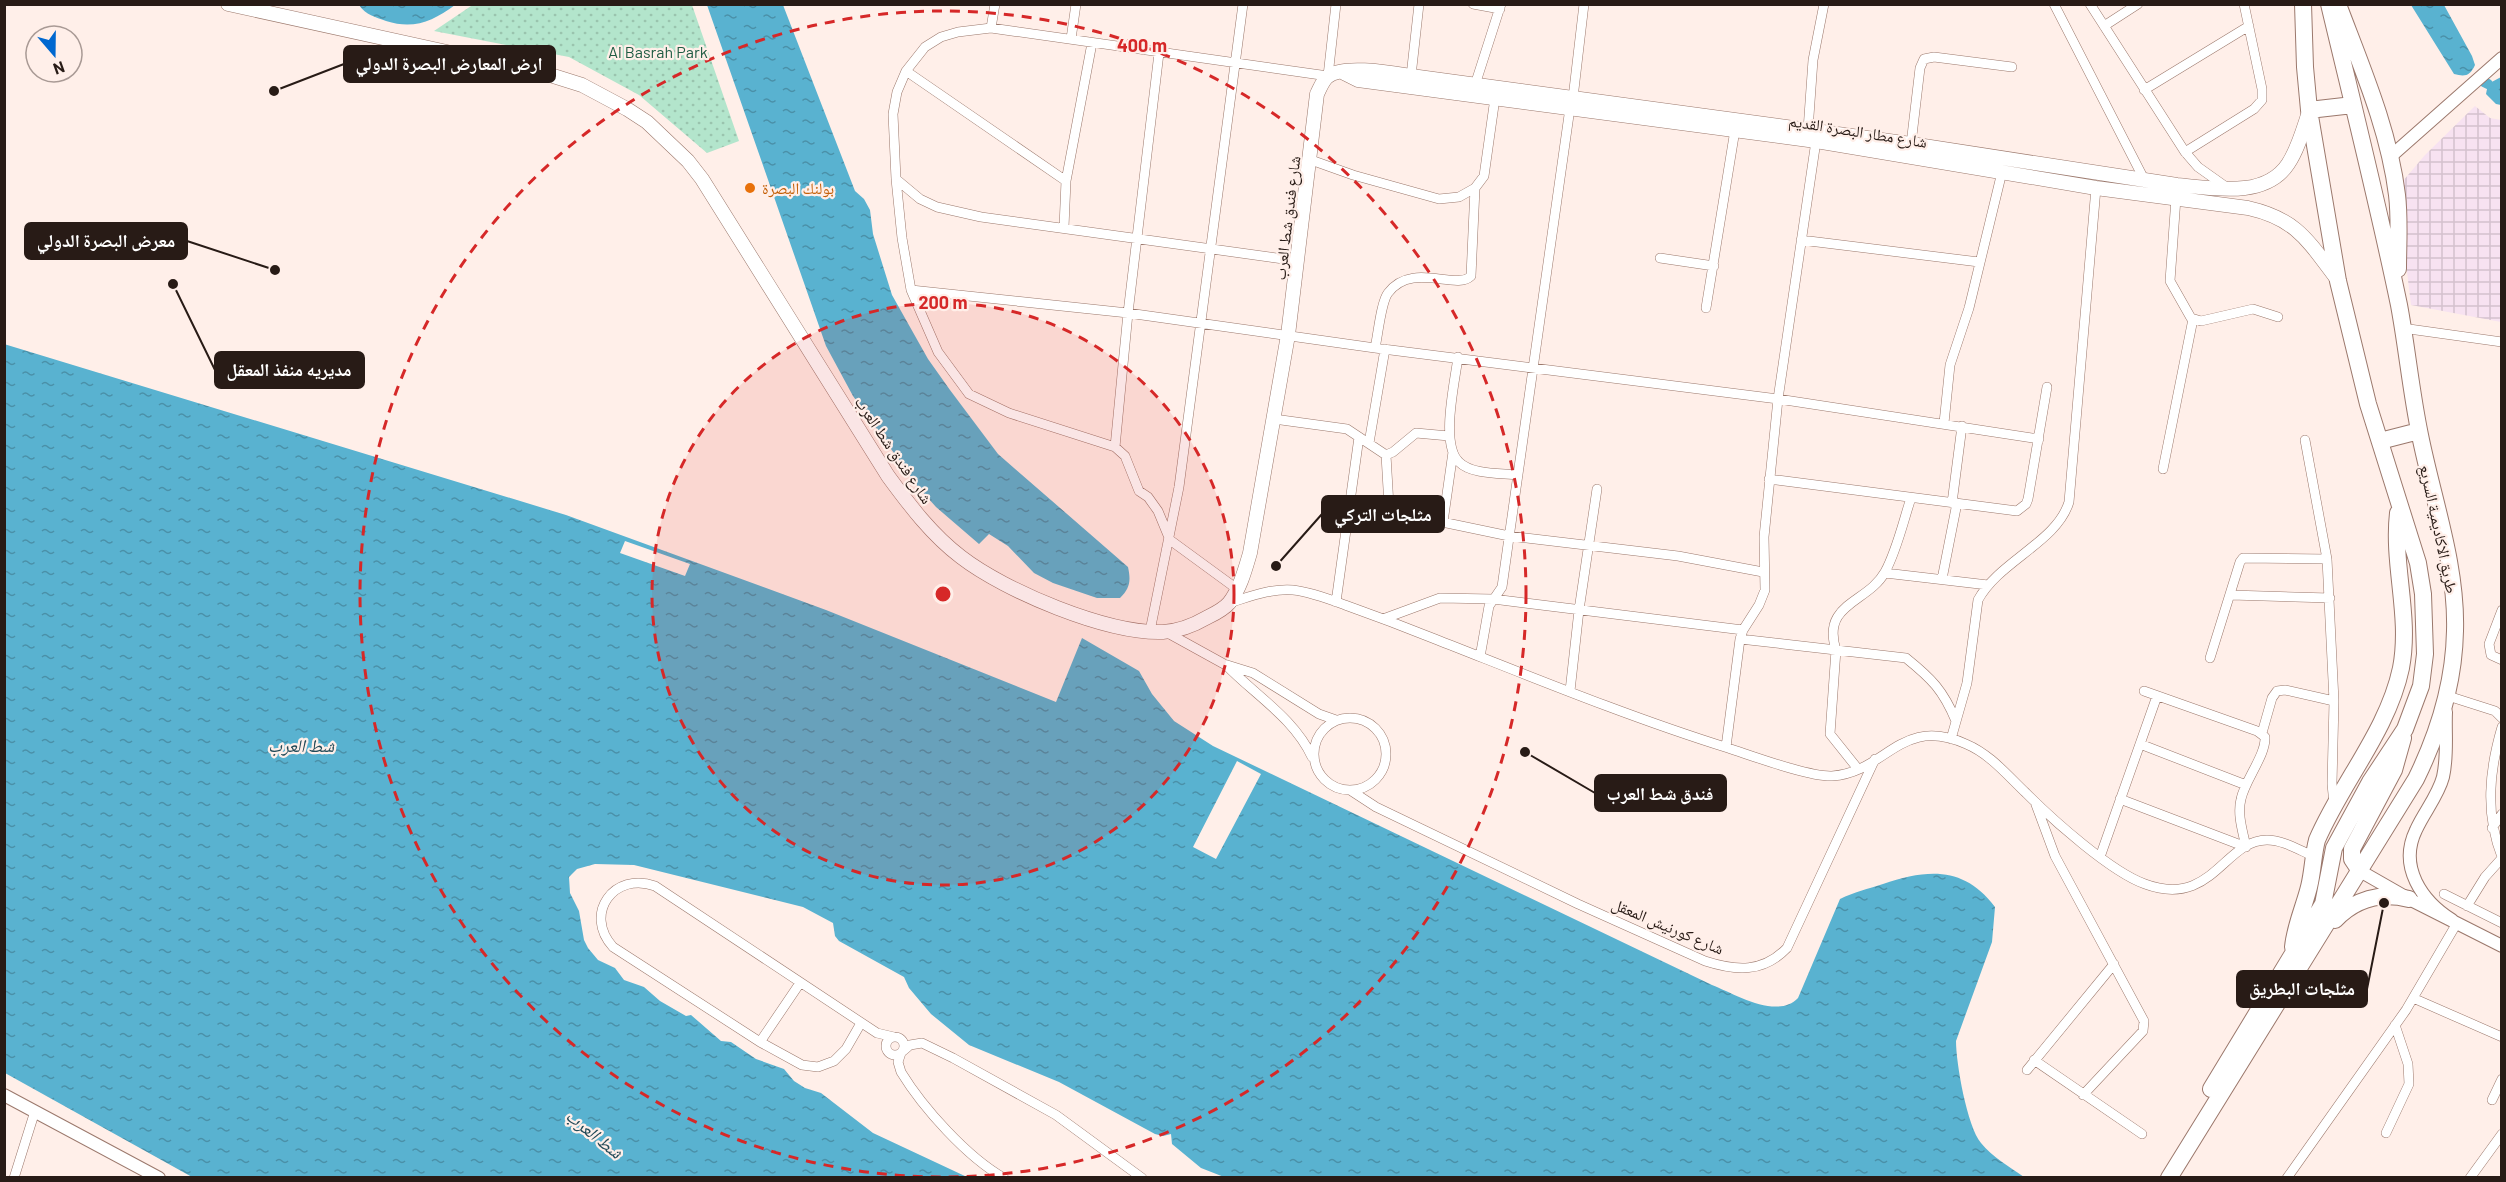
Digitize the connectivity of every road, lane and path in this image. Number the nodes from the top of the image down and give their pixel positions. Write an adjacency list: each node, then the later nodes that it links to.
1 (228, 4): 113 (main road, شارع فندق شط العرب)
2 (994, 4): 20 (street)
3 (1076, 4): 21 (street)
4 (1243, 4): 25 (street)
5 (1336, 4): 29 (street)
6 (1419, 4): 30 (street)
7 (1473, 4): 17 (street)
8 (1584, 4): 34 (street)
9 (1824, 4): 38 (street)
10 (2054, 4): 45 (street)
11 (2090, 4): 18 (street)
12 (2138, 4): 18 (street)
13 (2244, 4): 19 (street)
14 (2303, 4): 36 (highway, طريق الاكاديمية السريع)
15 (2329, 4): 35 (highway, طريق الاكاديمية السريع)
16 (2338, 4): 41 (highway)
17 (1500, 7): 31 (street)
18 (2104, 26): 32 (street)
19 (2249, 26): 32 (street); 40 (street)
20 (991, 28): 21 (street); 27 (street)
21 (1071, 39): 22 (street)
22 (1092, 43): 23 (street); 46 (street)
23 (1159, 53): 25 (street); 52 (street)
24 (2502, 58): 41 (main road)
25 (1235, 65): 29 (street); 54 (street)
26 (2012, 67): 39 (street)
27 (906, 71): 44 (street); 46 (street)
28 (1344, 73): 29 (main road, شارع مطار البصرة القديم); 30 (main road, شارع مطار البصرة القديم); 33 (main road, شارع مطار البصرة القديم)
29 (1328, 76): 42 (main road, شارع فندق شط العرب)
30 (1412, 76): 31 (main road, شارع مطار البصرة القديم)
31 (1475, 85): 34 (main road, شارع مطار البصرة القديم)
32 (2144, 90): 40 (street)
33 (1495, 98): 34 (main road, شارع مطار البصرة القديم); 47 (street)
34 (1571, 103): 37 (main road, شارع مطار البصرة القديم); 38 (main road, شارع مطار البصرة القديم); 72 (street)
35 (2353, 105): 36 (highway); 61 (highway, طريق الاكاديمية السريع)
36 (2309, 110): 49 (main road, شارع مطار البصرة القديم); 59 (highway, طريق الاكاديمية السريع)
37 (1735, 130): 38 (main road, شارع مطار البصرة القديم); 58 (street)
38 (1812, 135): 39 (main road, شارع مطار البصرة القديم); 43 (main road, شارع مطار البصرة القديم); 53 (street)
39 (1911, 144): 45 (main road, شارع مطار البصرة القديم)
40 (2184, 152): 49 (street)
41 (2390, 157): 61 (highway)
42 (1311, 160): 47 (street); 56 (main road, شارع فندق شط العرب)
43 (2002, 172): 48 (main road, شارع مطار البصرة القديم); 57 (street)
44 (896, 179): 51 (street); 60 (street)
45 (2145, 180): 49 (main road, شارع مطار البصرة القديم)
46 (1066, 182): 51 (street)
47 (1475, 188): 70 (street)
48 (2096, 188): 50 (main road, شارع مطار البصرة القديم); 103 (street)
49 (2229, 189)
50 (2176, 198): 59 (main road, شارع مطار البصرة القديم); 65 (street)
51 (1064, 227): 52 (street)
52 (1138, 239): 54 (street); 63 (street)
53 (1801, 240): 57 (street); 74 (street)
54 (1210, 249): 56 (street); 66 (street)
55 (1660, 258): 58 (street)
56 (1298, 261): 68 (main road, شارع فندق شط العرب)
57 (1979, 262): 76 (street)
58 (1714, 266): 62 (street)
59 (2338, 281): 83 (highway, طريق الاكاديمية السريع)
60 (911, 290): 63 (street); 85 (street)
61 (2397, 300): 67 (highway, طريق الاكاديمية السريع)
62 (1706, 308)
63 (1128, 313): 66 (street); 85 (street)
64 (2278, 317): 65 (street)
65 (2193, 319): 88 (street)
66 (1200, 322): 68 (street); 97 (street)
67 (2402, 328): 69 (street); 78 (highway, طريق الاكاديمية السريع)
68 (1288, 335): 70 (street); 75 (main road, شارع فندق شط العرب)
69 (2502, 342)
70 (1380, 348): 71 (street); 84 (street)
71 (1458, 357): 72 (street); 79 (street)
72 (1533, 369): 74 (street); 89 (street)
73 (2047, 387): 81 (street)
74 (1778, 399): 76 (street); 90 (street)
75 (1274, 419): 80 (street); 104 (main road, شارع فندق شط العرب)
76 (1944, 423): 77 (street)
77 (1962, 426): 81 (street); 93 (street)
78 (2419, 431): 83 (highway); 124 (highway, طريق الاكاديمية السريع)
79 (1449, 436): 86 (street); 87 (street)
80 (1359, 437): 84 (street); 108 (street)
81 (2039, 439): 93 (street)
82 (2305, 440): 99 (street)
83 (2380, 441): 94 (highway, طريق الاكاديمية السريع)
84 (1369, 443): 87 (street)
85 (1115, 447): 97 (street)
86 (1454, 453): 89 (street); 95 (street)
87 (1386, 455): 95 (street)
88 (2163, 469)
89 (1518, 475): 96 (street)
90 (1769, 479): 92 (street); 100 (street)
91 (1597, 489): 98 (street)
92 (1911, 498): 93 (street); 101 (street)
93 (1954, 503): 102 (street)
94 (2399, 503): 130 (highway, طريق الاكاديمية السريع); 142 (highway)
95 (1443, 522): 96 (street)
96 (1509, 536): 98 (street); 107 (street)
97 (1170, 540): 104 (street); 113 (street)
98 (1589, 544): 100 (street); 110 (street)
99 (2327, 559): 105 (street); 106 (street)
100 (1763, 572): 115 (street)
101 (1885, 573): 102 (street); 116 (street)
102 (1942, 579): 103 (street)
103 (1988, 585): 128 (street)
104 (1237, 589): 109 (main road, شارع فندق شط العرب)
105 (2231, 596): 106 (street); 118 (street)
106 (2330, 598): 125 (street)
107 (1493, 599): 110 (street); 112 (street); 117 (street)
108 (1336, 602): 109 (street); 112 (street)
109 (1229, 603): 114 (main road, شارع فندق شط العرب)
110 (1579, 610): 115 (street); 121 (street)
111 (2501, 611): 119 (street)
112 (1383, 618): 117 (street)
113 (1150, 631): 114 (main road, شارع فندق شط العرب)
114 (1165, 632): 120 (street)
115 (1741, 635): 116 (street); 134 (street)
116 (1836, 650): 128 (street); 137 (street)
117 (1480, 657): 121 (street)
118 (2210, 658)
119 (2502, 660)
120 (1224, 664): 127 (street); 136 (street)
121 (1570, 691): 134 (street)
122 (2144, 692): 123 (street)
123 (2157, 696): 131 (street); 133 (street)
124 (2448, 698): 126 (street); 149 (highway, طريق الاكاديمية السريع); 153 (main road)
125 (2334, 701): 131 (street); 142 (street)
126 (2502, 718)
127 (1336, 720): 136 (street); 139 (street)
128 (1956, 721): 132 (street)
129 (2502, 728): 144 (street)
130 (2405, 729): 149 (highway); 157 (highway, طريق الاكاديمية السريع)
131 (2262, 733): 138 (street)
132 (1951, 739): 135 (street); 141 (street)
133 (2140, 744): 138 (street); 140 (street)
134 (1726, 747): 137 (street)
135 (1875, 759): 137 (street); 139 (street, شارع كورنيش المعقل)
136 (1315, 761): 139 (street)
137 (1858, 769)
138 (2246, 785): 145 (street)
139 (1350, 790)
140 (2120, 799): 145 (street); 147 (street)
141 (2035, 802): 147 (street); 158 (street)
142 (2335, 807): 146 (highway)
143 (2502, 814): 144 (street)
144 (2492, 828): 148 (street)
145 (2246, 847): 146 (street); 147 (street)
146 (2313, 856): 157 (highway)
147 (2100, 857)
148 (2502, 857): 152 (street)
149 (2360, 871): 151 (main road); 155 (highway, طريق الاكاديمية السريع)
150 (2444, 894): 152 (street)
151 (2409, 900): 153 (main road); 155 (highway)
152 (2467, 906): 154 (street)
153 (2454, 922): 156 (main road); 160 (street)
154 (2502, 923)
155 (2314, 943): 161 (highway, طريق الاكاديمية السريع)
156 (2502, 946)
157 (2292, 956): 161 (highway, طريق الاكاديمية السريع)
158 (2114, 964): 171 (street); 176 (street)
159 (800, 982): 162 (street); 167 (street); 167 (street)
160 (2413, 998): 163 (street); 165 (street)
161 (2264, 1015): 182 (highway)
162 (861, 1023): 164 (street); 167 (street)
163 (2395, 1025): 179 (street); 189 (street)
164 (877, 1033): 166 (street); 169 (street)
165 (2502, 1037)
166 (897, 1038): 168 (street); 169 (street); 170 (street)
167 (760, 1042)
168 (920, 1043): 170 (street); 186 (street)
169 (888, 1052): 170 (street); 173 (street)
170 (902, 1052): 173 (street)
171 (2034, 1060): 172 (street); 176 (street)
172 (2027, 1070)
173 (901, 1072): 185 (street)
174 (2502, 1079): 177 (street)
175 (4, 1095): 178 (main road)
176 (2084, 1095): 180 (street)
177 (2492, 1100)
178 (35, 1111): 183 (street); 184 (main road)
179 (2386, 1133)
180 (2142, 1134)
181 (2502, 1134): 190 (street)
182 (2177, 1154): 187 (highway); 188 (highway)
183 (14, 1178)
184 (159, 1178)
185 (1004, 1178)
186 (1142, 1178)
187 (2156, 1178)
188 (2169, 1178)
189 (2287, 1178)
190 (2470, 1178)

